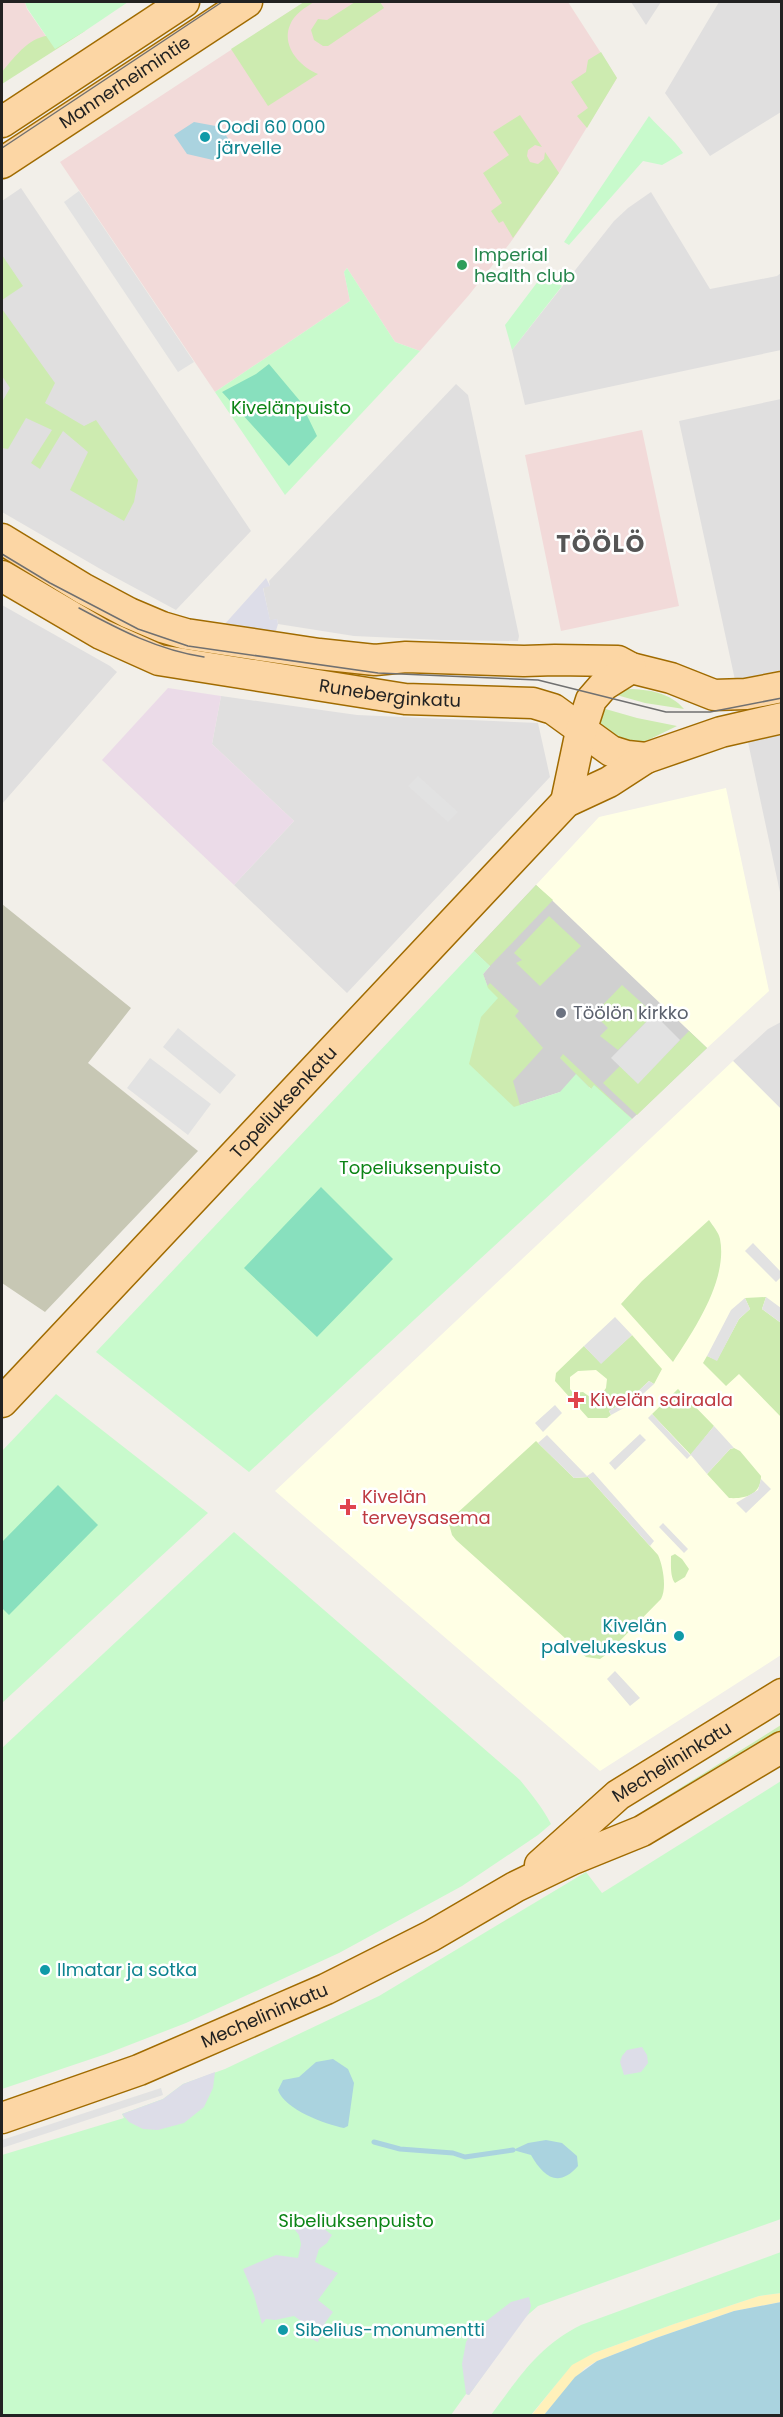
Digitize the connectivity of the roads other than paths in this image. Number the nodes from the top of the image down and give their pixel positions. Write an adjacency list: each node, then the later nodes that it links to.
1 (184, 2): 3 (main road, Mannerheimintie)
2 (247, 2): 4 (main road, Mannerheimintie)
3 (2, 122)
4 (2, 163)
5 (2, 539): 7 (main road, Runeberginkatu)
6 (2, 576): 11 (main road, Runeberginkatu)
7 (631, 668): 9 (main road, Runeberginkatu); 11 (main road)
8 (782, 687): 9 (main road, Runeberginkatu)
9 (714, 695): 12 (main road)
10 (782, 718): 12 (main road, Runeberginkatu)
11 (581, 731): 13 (main road, Runeberginkatu); 14 (main road)
12 (721, 732): 13 (main road, Runeberginkatu)
13 (646, 758): 14 (main road, Topeliuksenkatu)
14 (566, 802): 15 (main road, Topeliuksenkatu)
15 (2, 1402)
16 (782, 1694): 18 (main road, Mechelininkatu)
17 (782, 1747): 18 (main road, Mechelininkatu)
18 (515, 1887): 19 (main road, Mechelininkatu)
19 (2, 2118)

